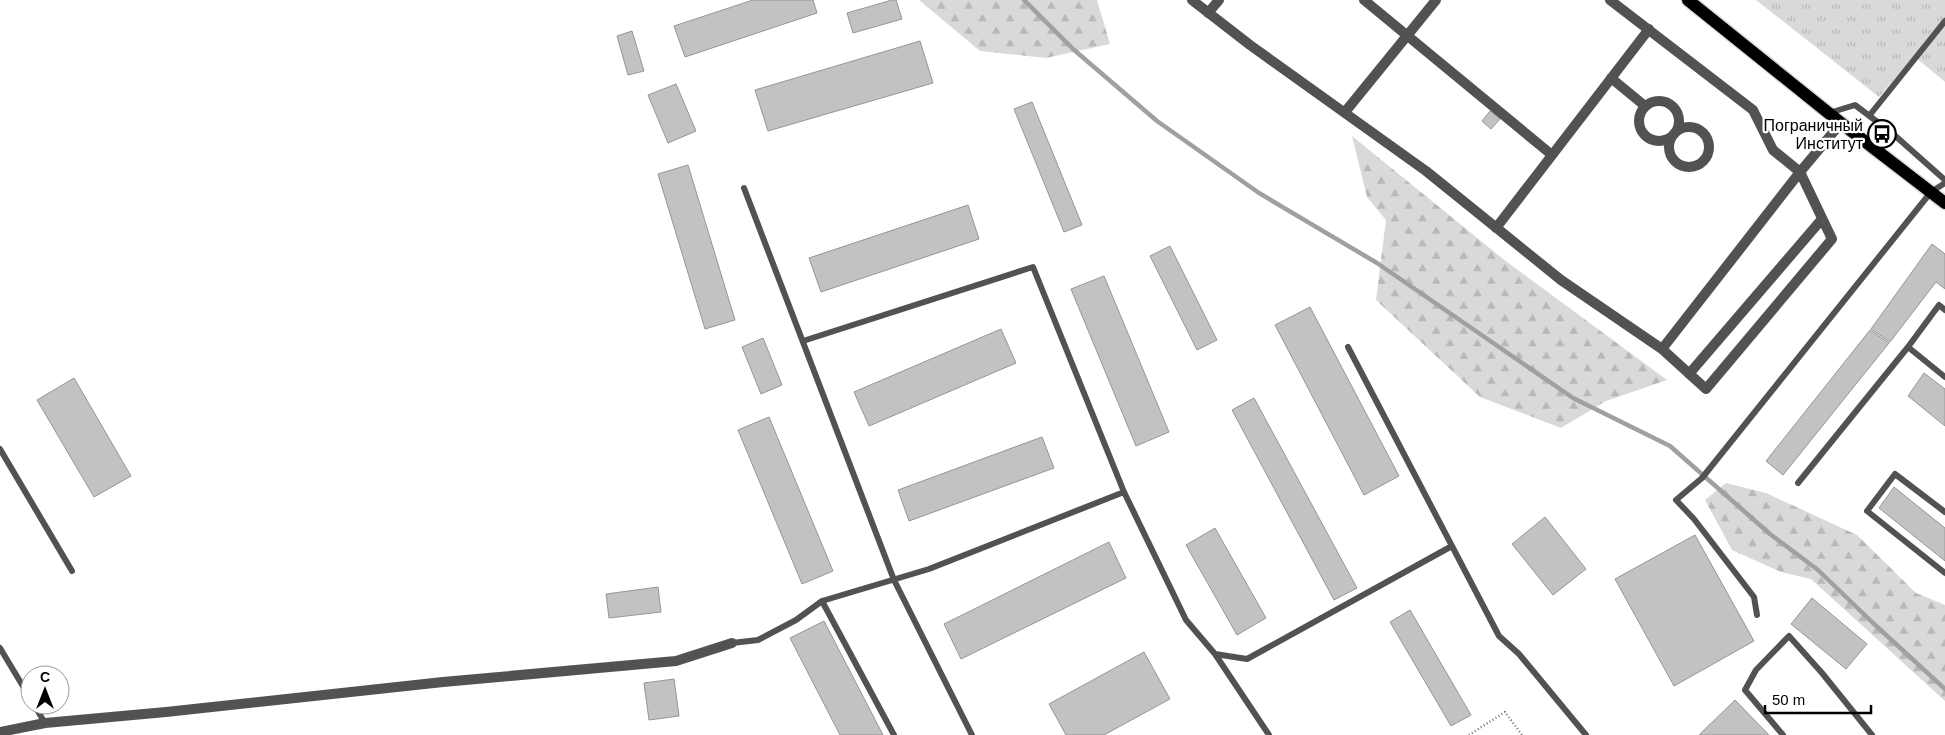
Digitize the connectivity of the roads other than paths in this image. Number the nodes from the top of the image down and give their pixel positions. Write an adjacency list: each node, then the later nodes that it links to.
1 (1192, 0): 7 (street)
2 (1219, 0): 7 (street)
3 (1364, 0): 10 (street)
4 (1436, 0): 10 (street)
5 (1610, 0): 9 (street)
6 (1688, 0): 14 (main road)
7 (1208, 13): 13 (street)
8 (1945, 21): 15 (lane)
9 (1648, 30): 11 (street); 19 (street)
10 (1407, 36): 13 (street); 18 (street)
11 (1611, 78): 12 (street); 18 (street)
12 (1645, 106): 17 (street); 17 (street)
13 (1344, 112): 25 (street)
14 (1829, 113): 15 (lane); 16 (main road)
15 (1869, 116): 20 (lane)
16 (1841, 123): 19 (street); 22 (main road)
17 (1674, 133): 17 (street)
18 (1552, 155): 25 (street)
19 (1800, 172): 24 (street); 30 (street)
20 (1945, 181): 22 (lane)
21 (744, 188): 27 (lane)
22 (1932, 192): 23 (main road); 42 (lane)
23 (1945, 203)
24 (1822, 219): 31 (street); 31 (street)
25 (1496, 228): 30 (street)
26 (1945, 310): 29 (lane)
27 (803, 342): 35 (lane); 40 (lane)
28 (1348, 347): 37 (lane)
29 (1908, 347): 32 (lane); 34 (lane)
30 (1662, 350): 31 (street)
31 (1689, 374)
32 (1945, 377)
33 (0, 449): 38 (lane)
34 (1798, 483)
35 (1124, 492): 40 (lane); 45 (lane)
36 (1945, 512): 39 (lane)
37 (1452, 546): 45 (lane); 53 (lane)
38 (72, 571)
39 (1945, 572)
40 (894, 580): 41 (lane); 51 (lane)
41 (822, 601): 43 (lane); 50 (lane)
42 (1757, 615)
43 (732, 643): 48 (street)
44 (0, 648): 46 (lane)
45 (1216, 654): 52 (lane)
46 (20, 681)
47 (40, 715): 48 (lane)
48 (45, 723): 49 (street)
49 (0, 732)
50 (894, 735)
51 (972, 735)
52 (1268, 735)
53 (1586, 735)
54 (1783, 735): 55 (lane)
55 (1872, 735)

